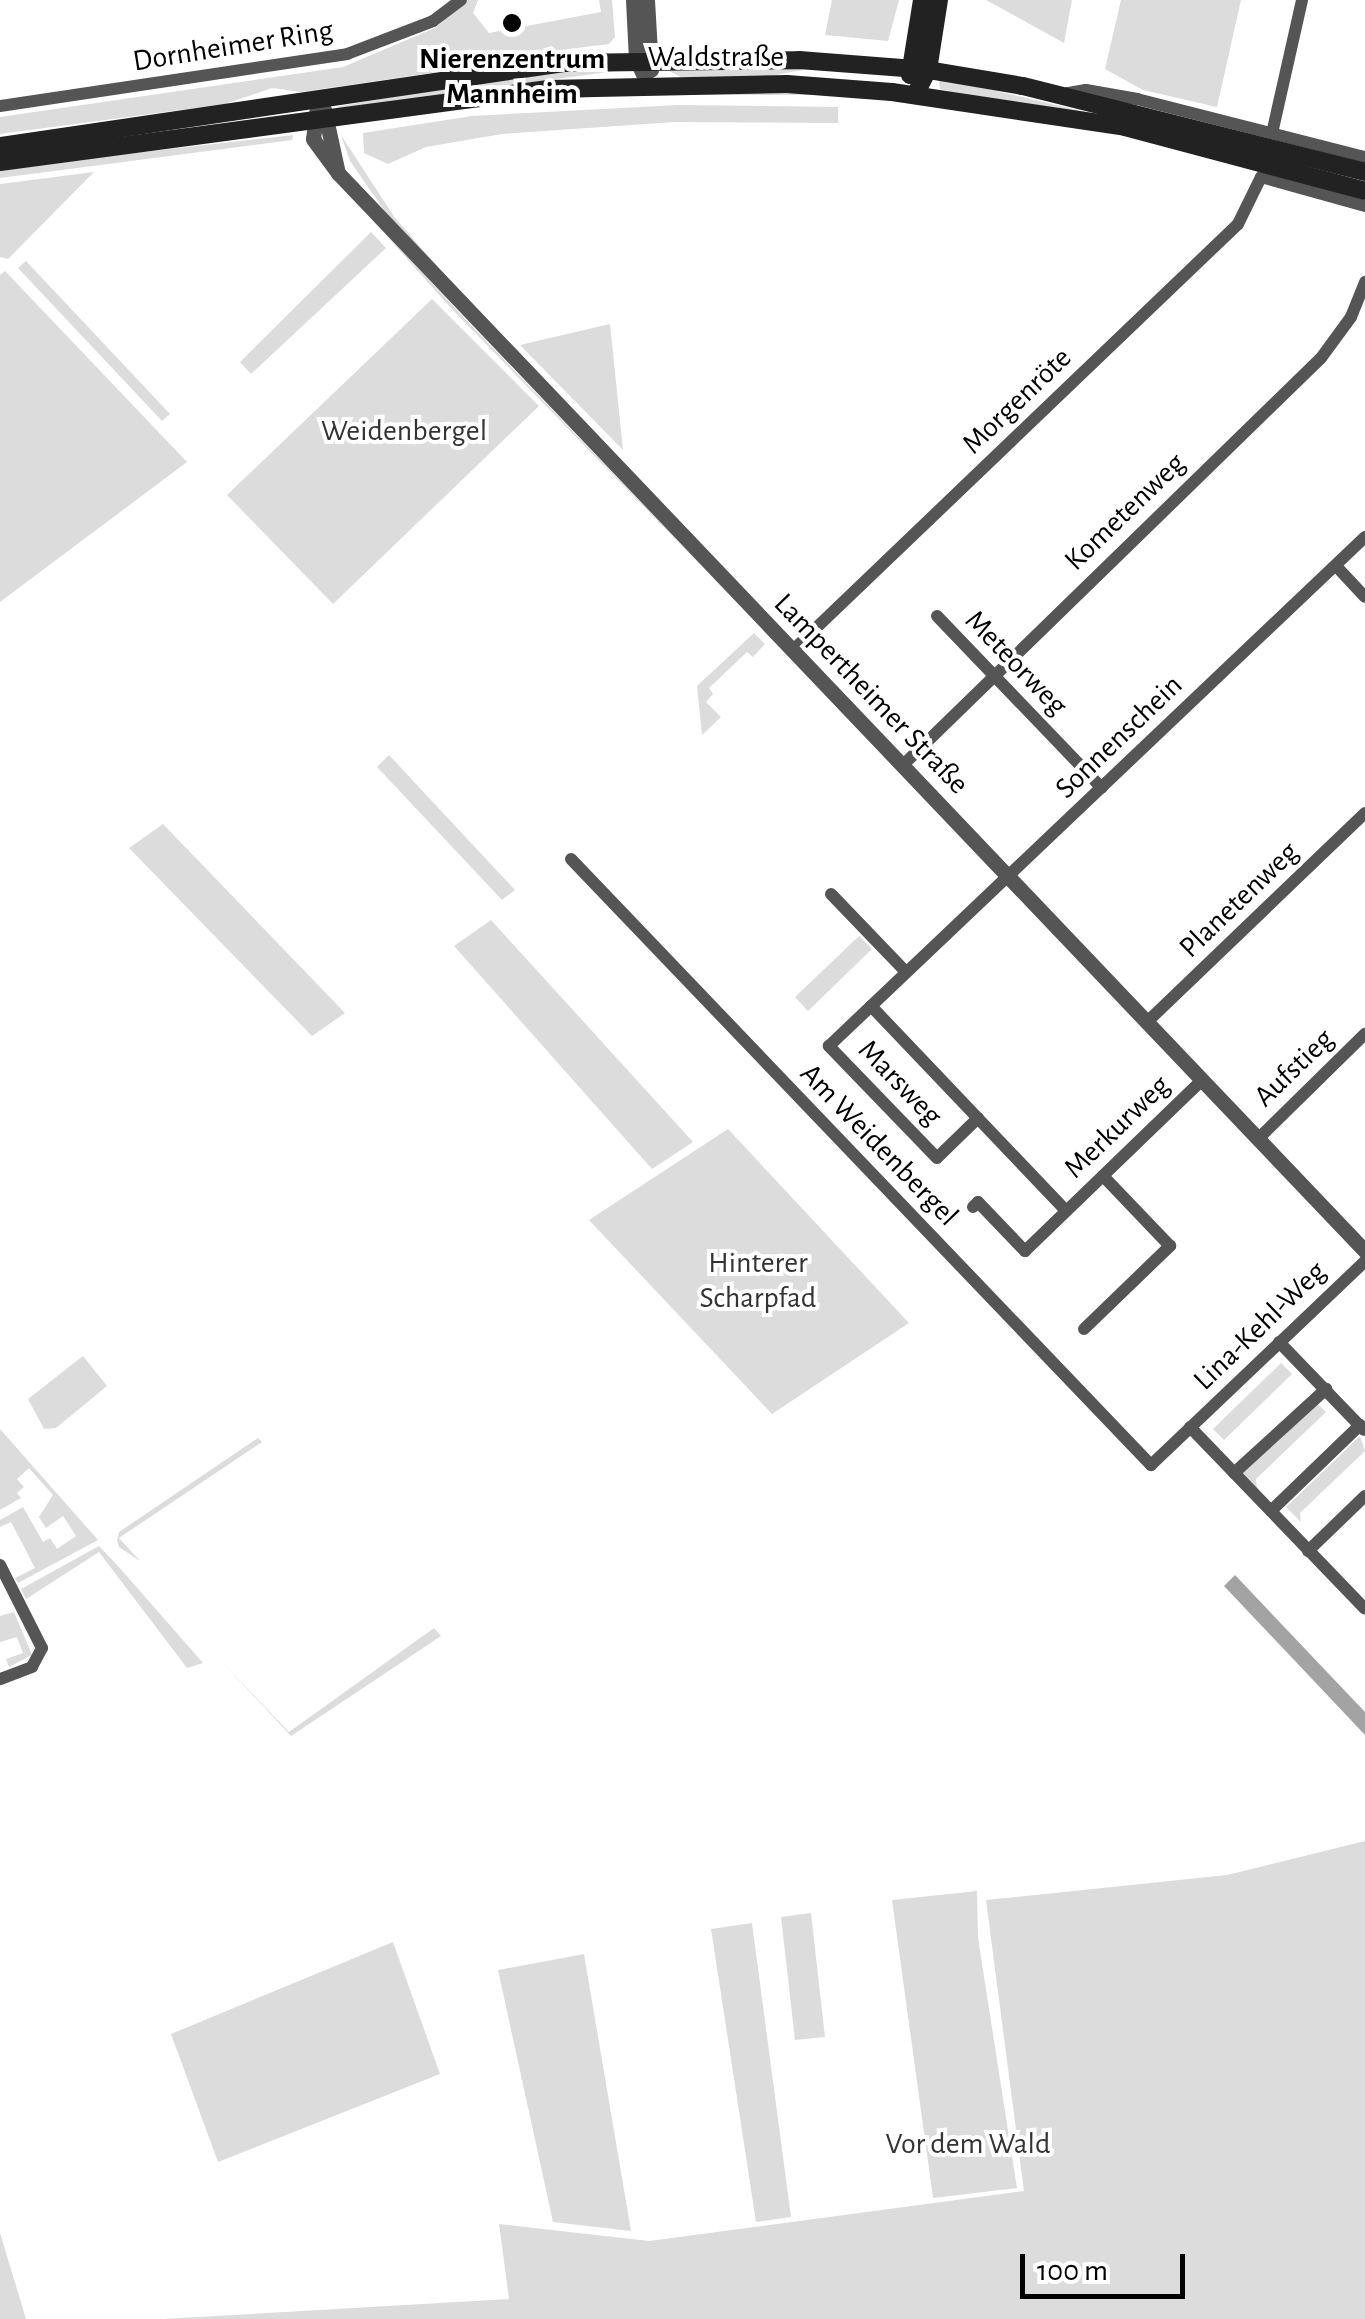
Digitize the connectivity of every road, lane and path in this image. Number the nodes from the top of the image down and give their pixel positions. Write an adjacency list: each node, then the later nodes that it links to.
1 (461, 0): 14 (street, Dornheimer Ring)
2 (633, 0): 7 (street)
3 (646, 0): 7 (street)
4 (922, 0): 8 (main road)
5 (939, 0): 9 (main road)
6 (1302, 0): 16 (street)
7 (645, 59): 8 (main road, Waldstraße); 10 (street); 13 (main road, Waldstraße)
8 (908, 67): 9 (main road, Waldstraße); 12 (main road)
9 (928, 70): 11 (main road, Waldstraße); 12 (main road)
10 (647, 83): 12 (main road, Waldstraße); 15 (main road, Waldstraße)
11 (1060, 94): 16 (street, Waldstraße); 20 (main road, Waldstraße)
12 (916, 95): 21 (main road, Waldstraße)
13 (318, 99): 15 (street); 17 (main road, Waldstraße)
14 (0, 106)
15 (320, 120): 19 (main road, Waldstraße); 28 (street, Lampertheimer Straße)
16 (1273, 129): 18 (street, Waldstraße)
17 (0, 146)
18 (1365, 157)
19 (0, 162)
20 (1365, 172)
21 (1365, 190)
22 (1365, 206): 28 (street, Morgenröte)
23 (1365, 282): 29 (street, Kometenweg)
24 (1365, 538): 25 (street, Sonnenschein)
25 (1336, 566): 26 (street); 31 (street, Sonnenschein)
26 (1365, 597)
27 (937, 616): 29 (street, Meteorweg)
28 (792, 651): 30 (street, Lampertheimer Straße)
29 (994, 675): 30 (street, Kometenweg); 31 (street, Meteorweg)
30 (902, 766): 34 (street, Lampertheimer Straße)
31 (1102, 788): 34 (street, Sonnenschein)
32 (1365, 813): 38 (street, Planetenweg)
33 (571, 859): 54 (street, Am Weidenbergel)
34 (1008, 878): 36 (street, Sonnenschein); 38 (street, Lampertheimer Straße)
35 (831, 894): 36 (street)
36 (906, 972): 37 (street, Sonnenschein)
37 (870, 1006): 40 (street, Sonnenschein); 42 (street)
38 (1147, 1022): 41 (street, Lampertheimer Straße)
39 (1365, 1034): 43 (street, Aufstieg)
40 (829, 1046): 42 (street, Marsweg)
41 (1202, 1080): 43 (street, Lampertheimer Straße); 44 (street, Merkurweg)
42 (978, 1118): 46 (street, Merkurweg)
43 (1258, 1139): 47 (street, Lampertheimer Straße)
44 (1102, 1176): 46 (street, Merkurweg); 49 (street)
45 (973, 1207): 46 (street, Merkurweg)
46 (1066, 1210)
47 (1365, 1251)
48 (1365, 1261): 50 (street, Lina-Kehl-Weg)
49 (1084, 1329)
50 (1279, 1342): 51 (street); 52 (street, Lina-Kehl-Weg)
51 (1326, 1389): 53 (street); 55 (street)
52 (1190, 1428): 54 (street, Lina-Kehl-Weg); 55 (street, Lina-Kehl-Weg)
53 (1362, 1428): 57 (street)
54 (1151, 1465)
55 (1234, 1473): 57 (street, Lina-Kehl-Weg)
56 (1365, 1496): 58 (street)
57 (1270, 1512): 58 (street, Lina-Kehl-Weg)
58 (1308, 1551): 60 (street, Lina-Kehl-Weg)
59 (0, 1565): 61 (street)
60 (1365, 1609)
61 (0, 1679)

